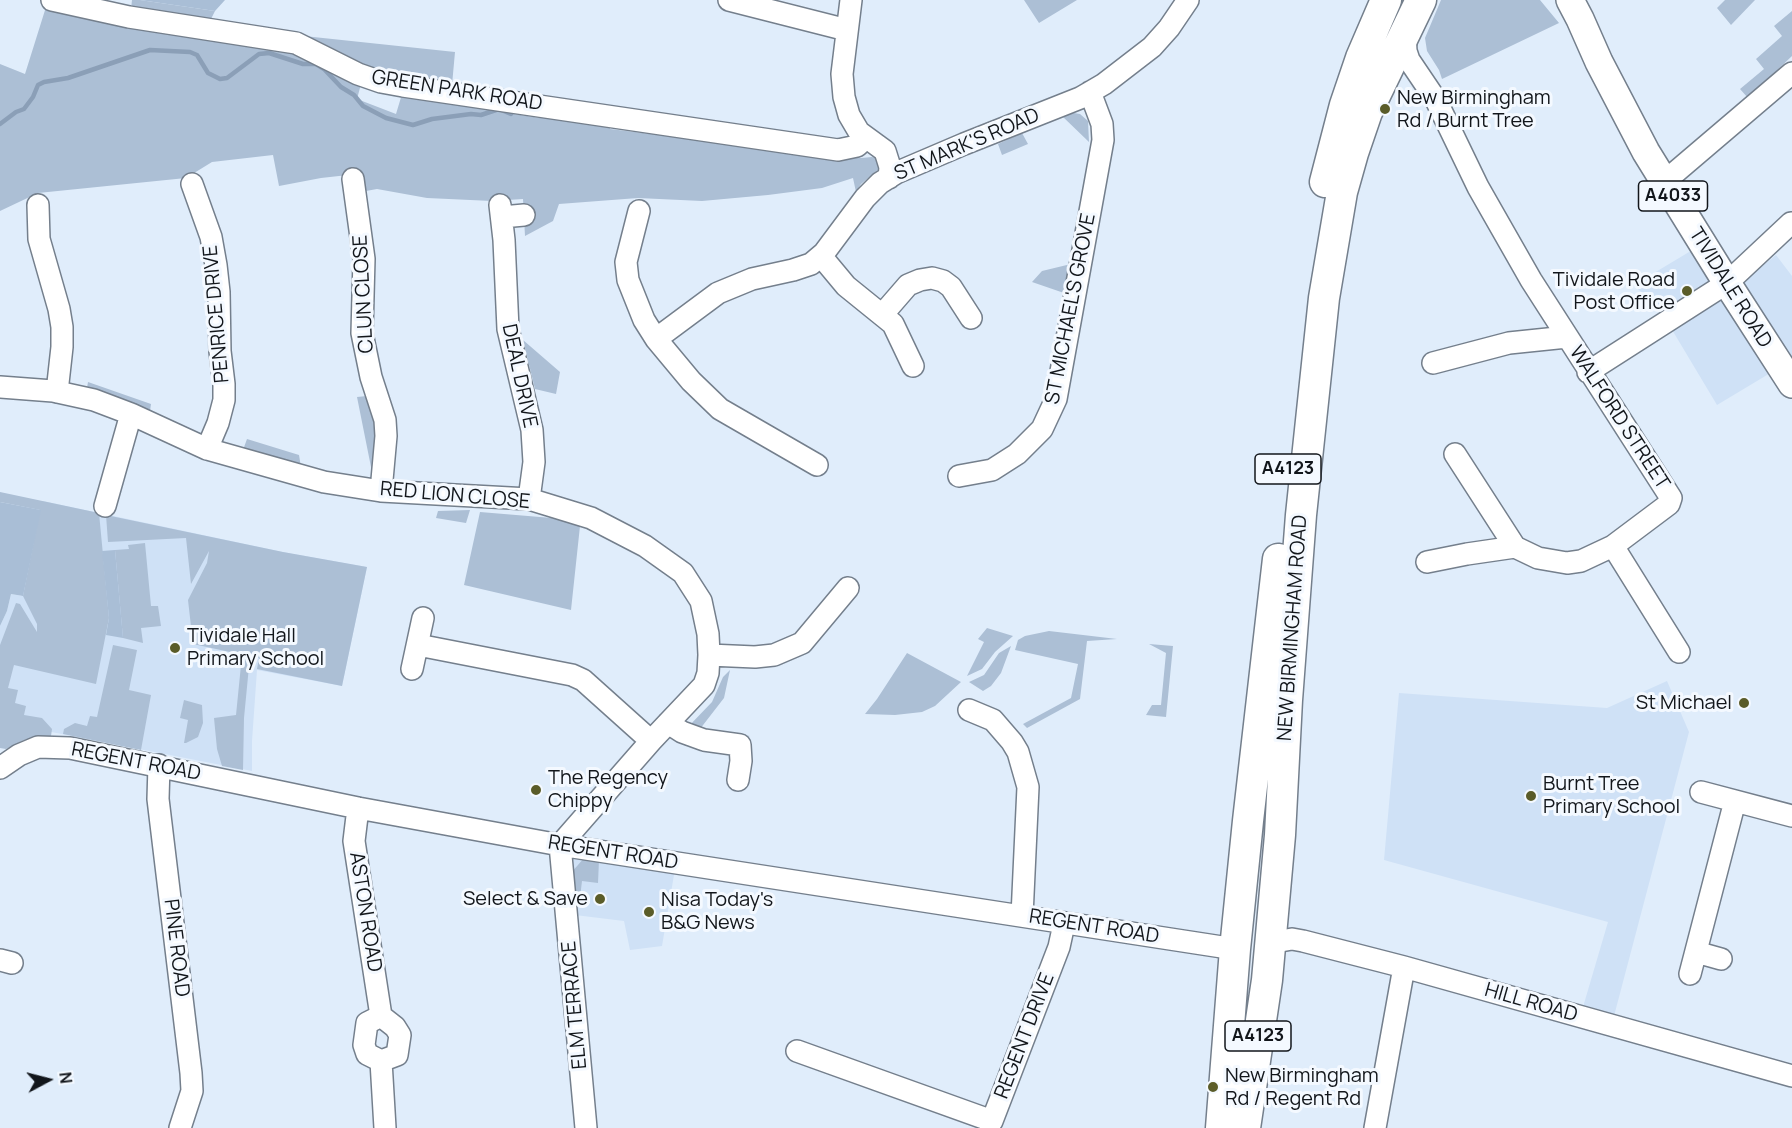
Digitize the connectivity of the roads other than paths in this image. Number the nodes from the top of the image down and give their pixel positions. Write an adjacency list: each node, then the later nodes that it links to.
1 (52, 0): 14 (street, GREEN PARK ROAD)
2 (729, 0): 8 (street)
3 (851, 0): 8 (street)
4 (1188, 0): 13 (street, ST MARK'S ROAD)
5 (1386, 0): 26 (highway, NEW BIRMINGHAM ROAD / A4123)
6 (1421, 0): 9 (highway, NEW BIRMINGHAM ROAD / A4123)
7 (1569, 0): 18 (main road, TIVIDALE ROAD / A4033)
8 (847, 30): 14 (street)
9 (1405, 32): 10 (street, WALFORD STREET); 12 (highway, NEW BIRMINGHAM ROAD / A4123)
10 (1414, 70): 12 (street); 29 (street, WALFORD STREET)
11 (1792, 73): 18 (street)
12 (1384, 79): 26 (highway, NEW BIRMINGHAM ROAD / A4123)
13 (1090, 92): 15 (street, ST MARK'S ROAD); 41 (street, ST MICHAEL'S GROVE)
14 (869, 140): 15 (street); 16 (street)
15 (930, 158): 16 (street, ST MARK'S ROAD)
16 (889, 178): 24 (street, ST MARK'S ROAD)
17 (353, 179): 42 (street, CLUN CLOSE)
18 (1664, 182): 25 (main road, TIVIDALE ROAD / A4033)
19 (192, 184): 38 (street, PENRICE DRIVE)
20 (38, 205): 36 (street)
21 (639, 211): 30 (street)
22 (524, 215): 43 (street, DEAL DRIVE)
23 (1791, 224): 25 (street)
24 (820, 256): 27 (street); 30 (street, ST MARK'S ROAD)
25 (1727, 283): 33 (street); 34 (main road, TIVIDALE ROAD / A4033)
26 (1313, 298): 54 (highway, NEW BIRMINGHAM ROAD / A4123); 69 (highway, NEW BIRMINGHAM ROAD / A4123)
27 (882, 315): 28 (street); 32 (street)
28 (971, 318)
29 (1567, 337): 31 (street, WALFORD STREET); 33 (street, WALFORD STREET)
30 (656, 339): 40 (street)
31 (1433, 363)
32 (913, 366)
33 (1588, 372): 45 (street, WALFORD STREET)
34 (1792, 384)
35 (0, 387): 36 (street, RED LION CLOSE)
36 (57, 392): 37 (street, RED LION CLOSE)
37 (131, 414): 38 (street, RED LION CLOSE); 44 (street)
38 (207, 449): 42 (street, RED LION CLOSE)
39 (1455, 454): 46 (street)
40 (817, 465)
41 (959, 476)
42 (381, 491): 43 (street, RED LION CLOSE)
43 (529, 499): 52 (street, RED LION CLOSE)
44 (105, 506)
45 (1613, 546): 46 (street, WALFORD STREET); 51 (street)
46 (1515, 548): 47 (street, WALFORD STREET)
47 (1427, 562)
48 (848, 588): 52 (street)
49 (423, 618): 50 (street)
50 (418, 645): 53 (street); 57 (street)
51 (1679, 652)
52 (710, 655): 56 (street, RED LION CLOSE)
53 (412, 669)
54 (1287, 700): 68 (highway, NEW BIRMINGHAM ROAD / A4123); 69 (highway)
55 (969, 710): 66 (street)
56 (668, 723): 57 (street, RED LION CLOSE); 60 (street)
57 (651, 741): 65 (street, RED LION CLOSE)
58 (159, 765): 59 (street, REGENT ROAD); 63 (street, REGENT ROAD); 76 (street, PINE ROAD)
59 (0, 768)
60 (738, 780)
61 (1701, 792): 62 (street)
62 (1735, 801): 64 (street); 70 (street)
63 (357, 808): 65 (street, REGENT ROAD); 77 (street, ASTON ROAD)
64 (1792, 816)
65 (560, 845): 66 (street, REGENT ROAD); 78 (street, ELM TERRACE)
66 (1022, 916): 67 (street, REGENT ROAD)
67 (1064, 924): 69 (street, REGENT ROAD); 74 (street, REGENT DRIVE)
68 (1269, 943): 69 (highway); 72 (street, HILL ROAD); 80 (highway, NEW BIRMINGHAM ROAD / A4123)
69 (1235, 949): 79 (highway, NEW BIRMINGHAM ROAD / A4123)
70 (1696, 952): 71 (street); 73 (street)
71 (1721, 959)
72 (1404, 967): 75 (street, HILL ROAD); 81 (street)
73 (1690, 974)
74 (797, 1051)
75 (1792, 1076)
76 (180, 1128)
77 (385, 1128)
78 (586, 1128)
79 (1221, 1128)
80 (1245, 1128)
81 (1375, 1128)

